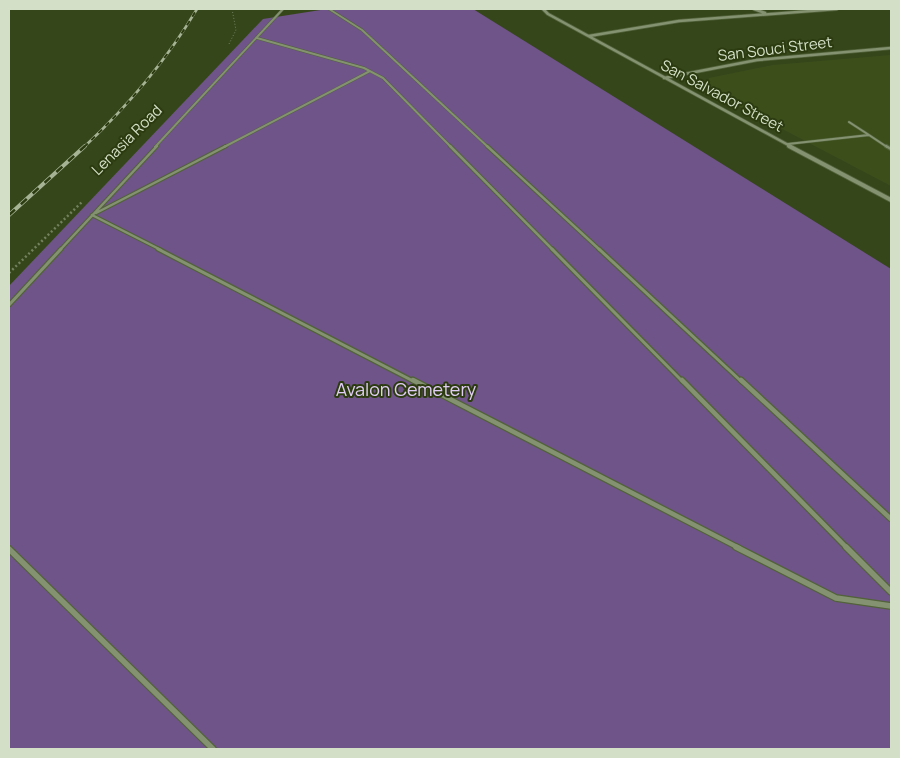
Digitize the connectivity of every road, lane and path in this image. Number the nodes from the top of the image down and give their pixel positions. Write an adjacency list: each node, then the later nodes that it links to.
1 (232, 9): 10 (path)
2 (283, 9): 9 (lane)
3 (329, 9): 23 (lane)
4 (543, 9): 8 (street, San Salvador Street)
5 (754, 9): 7 (street)
6 (837, 9): 7 (street)
7 (767, 14): 8 (street)
8 (589, 36): 13 (street, San Salvador Street)
9 (257, 38): 12 (lane); 20 (lane)
10 (226, 46)
11 (891, 48): 13 (street, San Souci Street)
12 (370, 71): 20 (lane); 25 (lane)
13 (663, 78): 16 (street, San Salvador Street)
14 (849, 122): 15 (lane)
15 (869, 135): 16 (lane); 17 (lane)
16 (788, 144): 19 (street, San Salvador Street)
17 (891, 149)
18 (87, 197): 21 (path, Lenasia Road)
19 (891, 200)
20 (92, 215): 22 (lane); 26 (lane)
21 (9, 273)
22 (9, 305)
23 (891, 519)
24 (9, 549): 27 (lane)
25 (891, 592)
26 (891, 606)
27 (213, 749)

